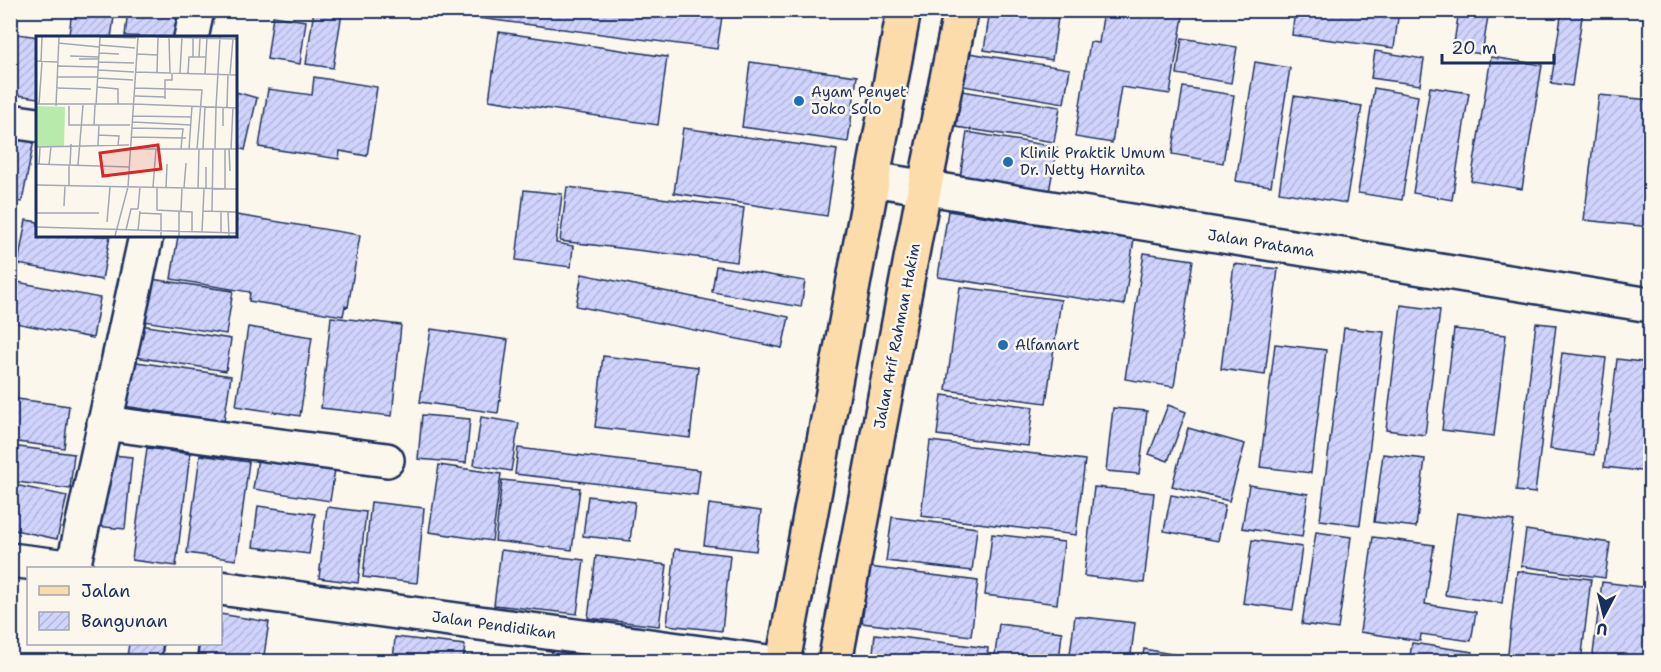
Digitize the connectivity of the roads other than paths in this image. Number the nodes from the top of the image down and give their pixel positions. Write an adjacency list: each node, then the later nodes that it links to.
1 (197, 10): 4 (street)
2 (904, 10): 7 (main road)
3 (961, 10): 8 (main road, Jalan Arif Rahman Hakim)
4 (191, 36)
5 (10, 121): 6 (street)
6 (36, 125)
7 (872, 179): 8 (street, Jalan Pratama); 20 (main road)
8 (924, 190): 10 (street, Jalan Pratama); 21 (main road, Jalan Arif Rahman Hakim)
9 (146, 237): 11 (street)
10 (1650, 304)
11 (104, 423): 12 (street); 15 (street)
12 (387, 460)
13 (10, 560): 14 (street)
14 (67, 567)
15 (75, 567)
16 (222, 588): 19 (street, Jalan Pendidikan)
17 (181, 645): 18 (street)
18 (179, 662)
19 (768, 662)
20 (783, 662)
21 (835, 662)

